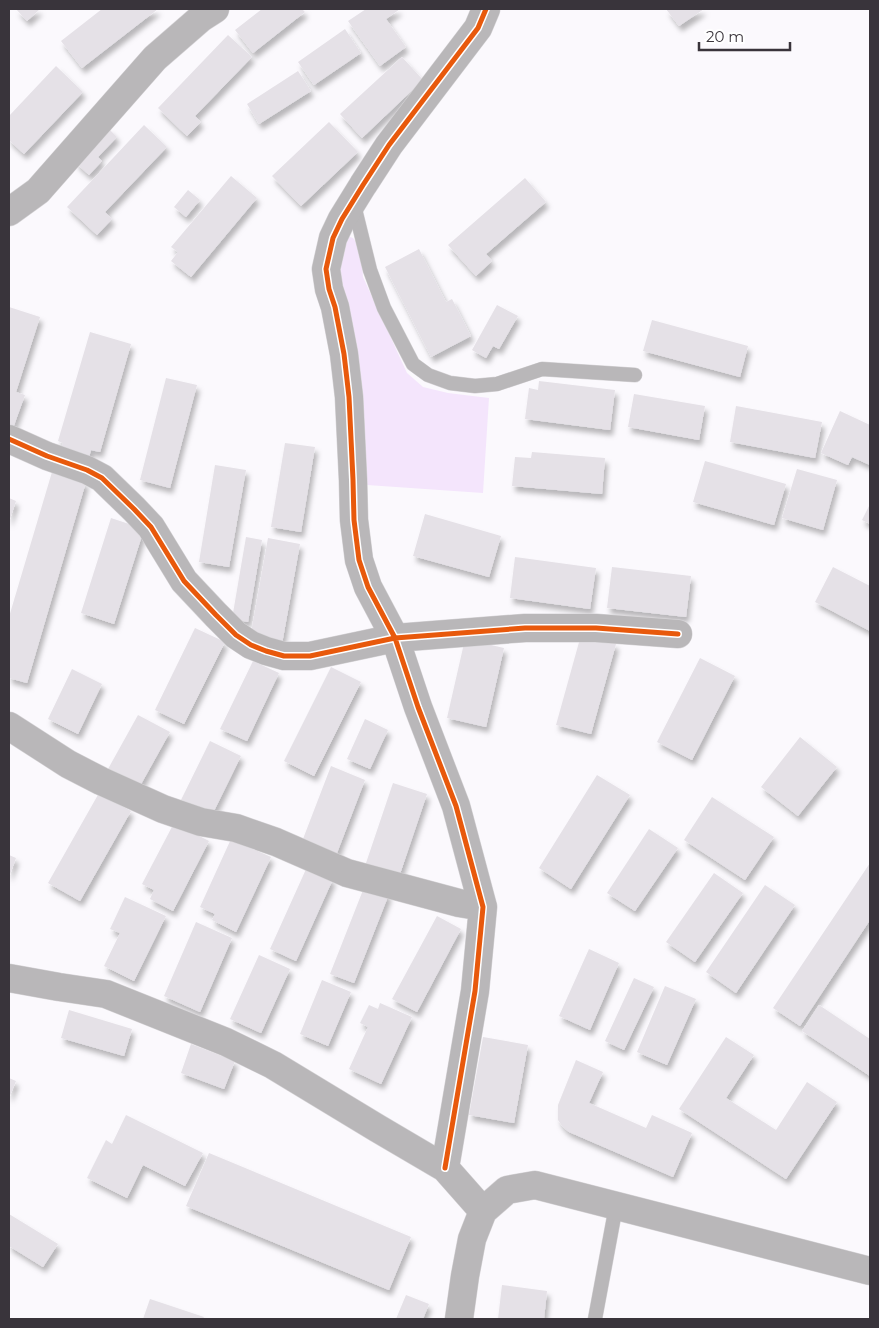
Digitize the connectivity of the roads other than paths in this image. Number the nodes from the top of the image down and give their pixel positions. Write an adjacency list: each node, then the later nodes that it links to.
1 (215, 9): 4 (street)
2 (486, 9): 3 (street)
3 (353, 201): 5 (lane); 8 (street)
4 (9, 212)
5 (635, 375)
6 (9, 439): 8 (street)
7 (678, 634): 8 (street)
8 (395, 638): 10 (street)
9 (9, 726): 10 (street)
10 (483, 907): 12 (street)
11 (9, 978): 12 (street)
12 (445, 1168): 14 (street)
13 (616, 1206): 14 (street); 15 (street); 17 (lane)
14 (483, 1210): 16 (street)
15 (870, 1271)
16 (459, 1319)
17 (595, 1319)

